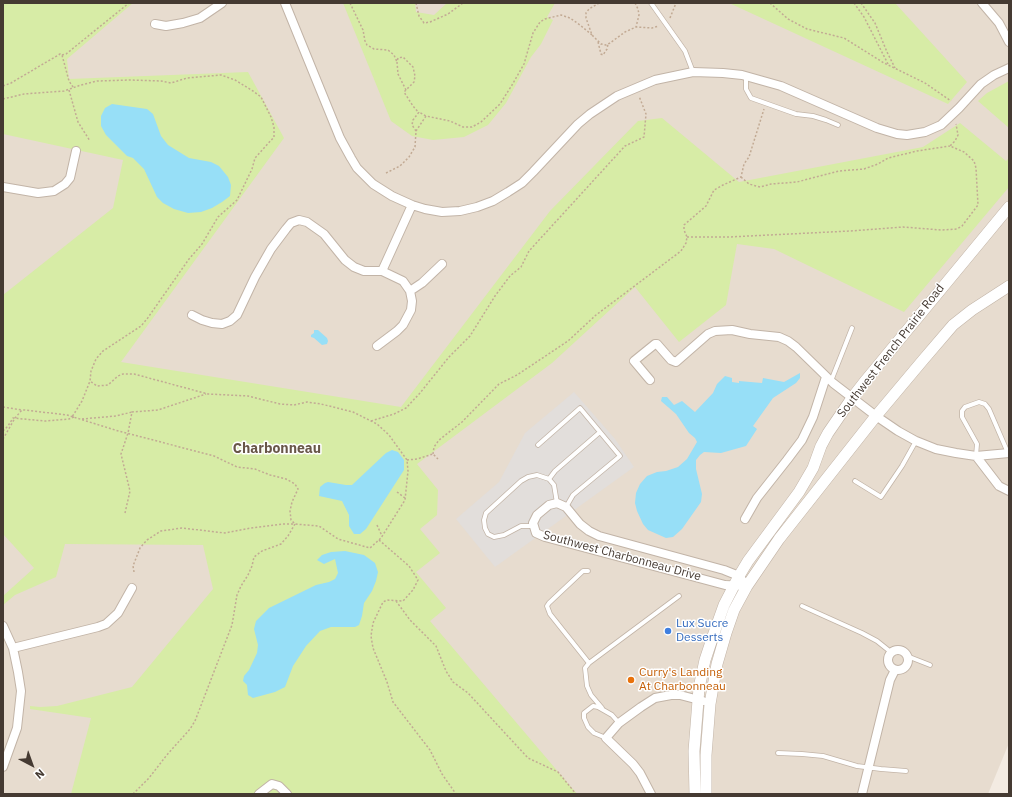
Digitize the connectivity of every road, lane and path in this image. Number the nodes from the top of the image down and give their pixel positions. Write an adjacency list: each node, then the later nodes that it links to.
1 (129, 3): 23 (path)
2 (222, 3): 16 (street)
3 (284, 3): 49 (street)
4 (350, 3): 24 (path)
5 (416, 3): 6 (path)
6 (463, 3)
7 (599, 3): 19 (path)
8 (635, 3): 18 (path)
9 (651, 3): 28 (lane)
10 (676, 3): 15 (path)
11 (770, 3): 25 (path)
12 (854, 3): 25 (path)
13 (861, 3): 26 (path)
14 (982, 3): 21 (street)
15 (668, 19)
16 (155, 24)
17 (662, 24): 18 (path)
18 (636, 27): 22 (path)
19 (592, 35): 20 (path); 39 (path)
20 (598, 42): 22 (path); 22 (path)
21 (1009, 42)
22 (608, 44)
23 (62, 55): 30 (path); 31 (path)
24 (397, 62): 33 (path); 33 (path)
25 (888, 65): 26 (path)
26 (895, 68): 36 (path)
27 (1009, 68): 29 (street)
28 (693, 72): 29 (street); 49 (street)
29 (746, 76): 41 (lane)
30 (3, 86)
31 (73, 88)
32 (69, 90): 35 (path); 43 (path); 61 (path)
33 (406, 90): 38 (path)
34 (638, 94): 71 (path)
35 (3, 99)
36 (951, 101)
37 (764, 108): 47 (path)
38 (419, 113): 39 (path); 42 (path)
39 (426, 116): 42 (path)
40 (954, 120): 44 (path)
41 (838, 125)
42 (416, 131): 46 (path)
43 (90, 141)
44 (950, 146): 47 (path); 51 (path)
45 (76, 151): 48 (street)
46 (386, 173)
47 (741, 177): 51 (path)
48 (3, 187)
49 (412, 205): 53 (street)
50 (1009, 206): 63 (street, Southwest French Prairie Road)
51 (687, 236): 79 (path)
52 (442, 264): 55 (street)
53 (382, 271): 55 (street); 56 (street)
54 (1009, 286): 67 (street)
55 (410, 291): 58 (street)
56 (192, 315)
57 (852, 328): 59 (lane)
58 (376, 346)
59 (828, 379): 60 (street); 63 (street); 91 (street)
60 (650, 380)
61 (90, 381): 62 (path); 68 (path)
62 (207, 394): 66 (path); 71 (path)
63 (852, 398): 67 (street); 99 (street, Southwest French Prairie Road)
64 (3, 406): 65 (path)
65 (22, 410): 68 (path); 69 (path)
66 (132, 412): 70 (path); 74 (path)
67 (876, 416): 76 (street); 100 (street)
68 (73, 417): 69 (path); 70 (path)
69 (16, 418): 72 (path); 75 (path)
70 (81, 419): 74 (path)
71 (371, 421): 82 (path)
72 (3, 431)
73 (600, 432): 77 (lane); 83 (lane); 89 (lane)
74 (128, 434): 90 (path); 92 (path)
75 (3, 439)
76 (916, 441): 80 (street); 84 (lane)
77 (538, 445)
78 (1009, 453): 80 (street); 80 (lane)
79 (433, 454): 81 (path); 82 (path)
80 (976, 456): 85 (street)
81 (438, 459)
82 (407, 460): 87 (path)
83 (549, 479): 88 (lane); 94 (lane)
84 (855, 481)
85 (1009, 491)
86 (397, 492): 87 (path)
87 (405, 498): 95 (path)
88 (557, 503): 89 (street, Southwest Charbonneau Drive); 94 (street, Southwest Charbonneau Drive)
89 (566, 507): 99 (street, Southwest Charbonneau Drive)
90 (125, 513)
91 (745, 519)
92 (295, 524): 96 (path); 98 (path); 121 (path)
93 (377, 525): 95 (path)
94 (534, 526): 99 (street, Southwest Charbonneau Drive)
95 (382, 536): 96 (path)
96 (379, 540): 103 (path)
97 (588, 571): 109 (lane)
98 (134, 572)
99 (736, 581): 100 (street); 112 (street, Southwest French Prairie Road)
100 (747, 586): 113 (street)
101 (132, 588): 106 (street)
102 (679, 596): 109 (lane)
103 (396, 601): 124 (path); 125 (path)
104 (802, 606): 107 (lane)
105 (3, 626): 106 (street)
106 (13, 648): 118 (street)
107 (892, 653): 108 (street); 111 (street)
108 (907, 656): 110 (lane); 111 (street)
109 (589, 663): 114 (lane)
110 (930, 665)
111 (895, 670): 119 (street)
112 (698, 700): 113 (street); 115 (street); 127 (street, Southwest French Prairie Road)
113 (710, 704): 128 (street)
114 (602, 708): 115 (lane); 116 (lane)
115 (620, 723): 116 (street)
116 (606, 738): 126 (street)
117 (778, 753): 119 (lane)
118 (3, 767)
119 (868, 767): 120 (lane); 129 (street)
120 (906, 771)
121 (133, 794)
122 (258, 794): 123 (street)
123 (287, 794)
124 (456, 794)
125 (576, 794)
126 (651, 794)
127 (695, 794)
128 (706, 794)
129 (862, 794)

